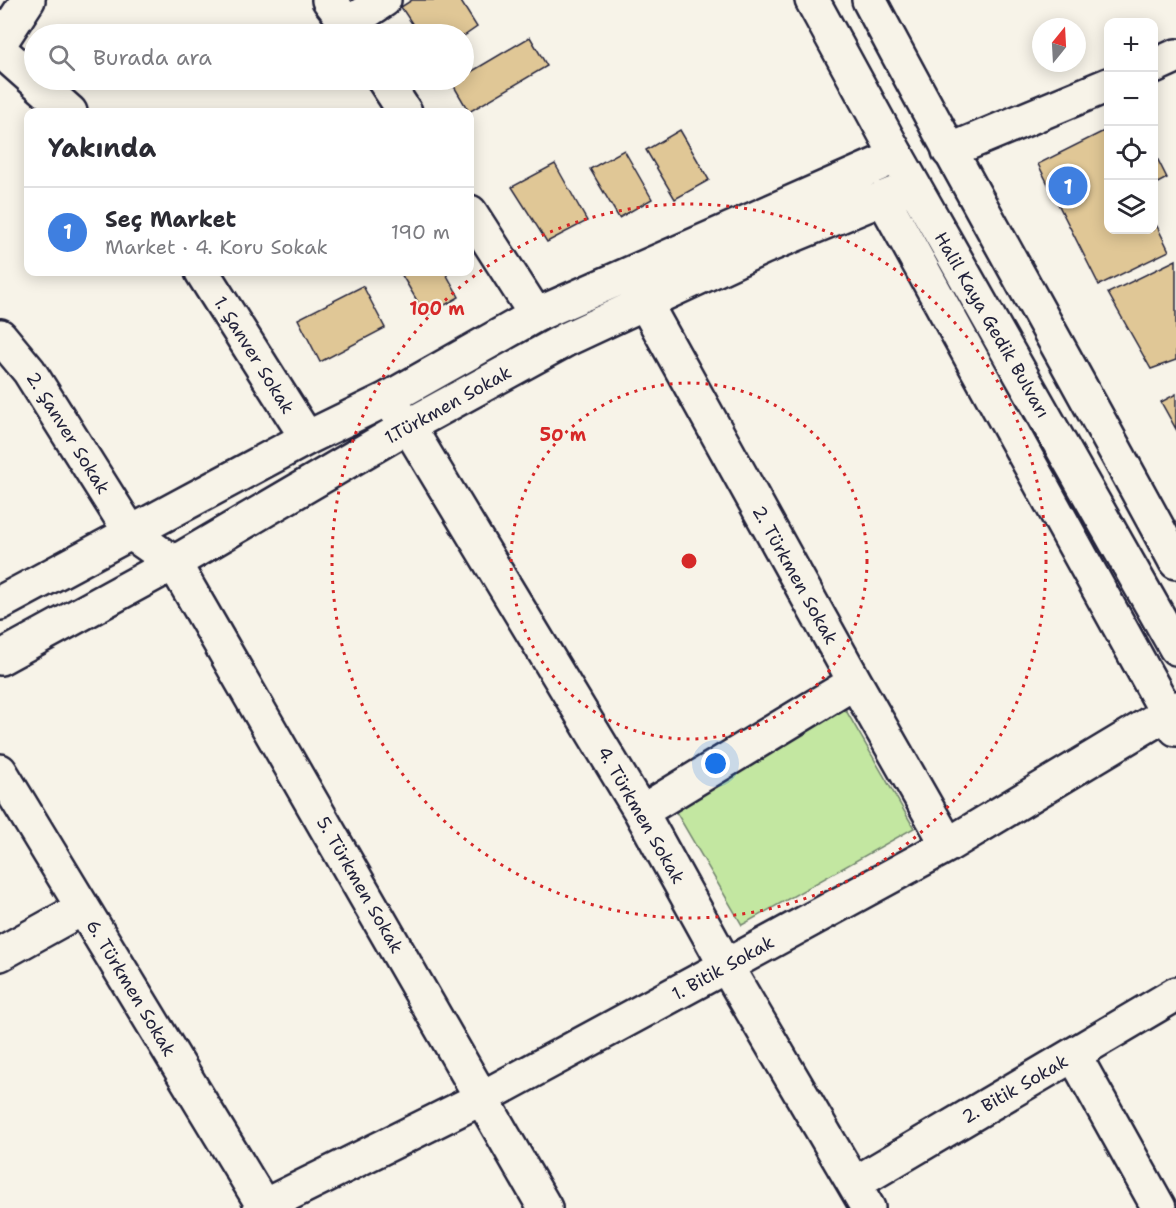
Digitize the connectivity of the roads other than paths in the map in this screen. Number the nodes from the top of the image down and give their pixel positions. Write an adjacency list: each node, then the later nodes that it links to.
1 (28, 0): 6 (main road)
2 (384, 0): 5 (main road)
3 (812, 0): 17 (main road, Halil Kaya Gedik Bulvarı)
4 (869, 0): 16 (main road)
5 (344, 19)
6 (0, 43)
7 (0, 50): 10 (main road)
8 (1176, 56): 9 (main road)
9 (1158, 64)
10 (24, 71)
11 (1104, 86): 16 (main road)
12 (45, 90): 14 (main road)
13 (391, 90): 15 (main road)
14 (65, 108)
15 (402, 108)
16 (949, 151): 29 (main road)
17 (897, 156): 18 (main road, Halil Kaya Gedik Bulvarı); 23 (main road, 1.Türkmen Sokak)
18 (914, 186): 19 (main road, 1.Türkmen Sokak); 32 (main road, Halil Kaya Gedik Bulvarı)
19 (883, 198): 22 (main road, 1.Türkmen Sokak); 35 (main road)
20 (474, 218): 23 (main road)
21 (205, 276): 27 (main road, 1. Şanver Sokak)
22 (645, 303): 26 (main road, 1.Türkmen Sokak); 34 (main road, 2. Türkmen Sokak)
23 (536, 315): 25 (main road, 1.Türkmen Sokak)
24 (0, 336): 28 (main road, 2. Şanver Sokak)
25 (387, 399): 26 (main road, 4. Türkmen Sokak); 27 (main road, 1.Türkmen Sokak)
26 (408, 426): 30 (main road, 1.Türkmen Sokak); 37 (main road, 4. Türkmen Sokak)
27 (307, 438): 28 (main road, 1.Türkmen Sokak)
28 (131, 533): 30 (main road); 31 (main road, 1.Türkmen Sokak)
29 (1176, 562)
30 (174, 563): 33 (main road, 1.Türkmen Sokak); 44 (main road, 5. Türkmen Sokak)
31 (0, 603)
32 (1176, 648)
33 (0, 658)
34 (855, 682): 37 (main road); 38 (main road, 2. Türkmen Sokak)
35 (1173, 717): 38 (main road, 1. Bitik Sokak)
36 (0, 771): 39 (main road, 6. Türkmen Sokak)
37 (641, 812): 41 (main road, 4. Türkmen Sokak)
38 (948, 845): 41 (main road, 1. Bitik Sokak)
39 (83, 908): 40 (main road); 46 (main road, 6. Türkmen Sokak)
40 (0, 954)
41 (726, 966): 44 (main road, 1. Bitik Sokak); 45 (main road, 4. Türkmen Sokak)
42 (1176, 994): 43 (main road, 2. Bitik Sokak)
43 (1074, 1055): 45 (main road, 2. Bitik Sokak); 48 (main road)
44 (482, 1098): 46 (main road, 1. Bitik Sokak); 47 (main road, 5. Türkmen Sokak)
45 (861, 1196)
46 (262, 1207)
47 (545, 1208)
48 (1159, 1208)

